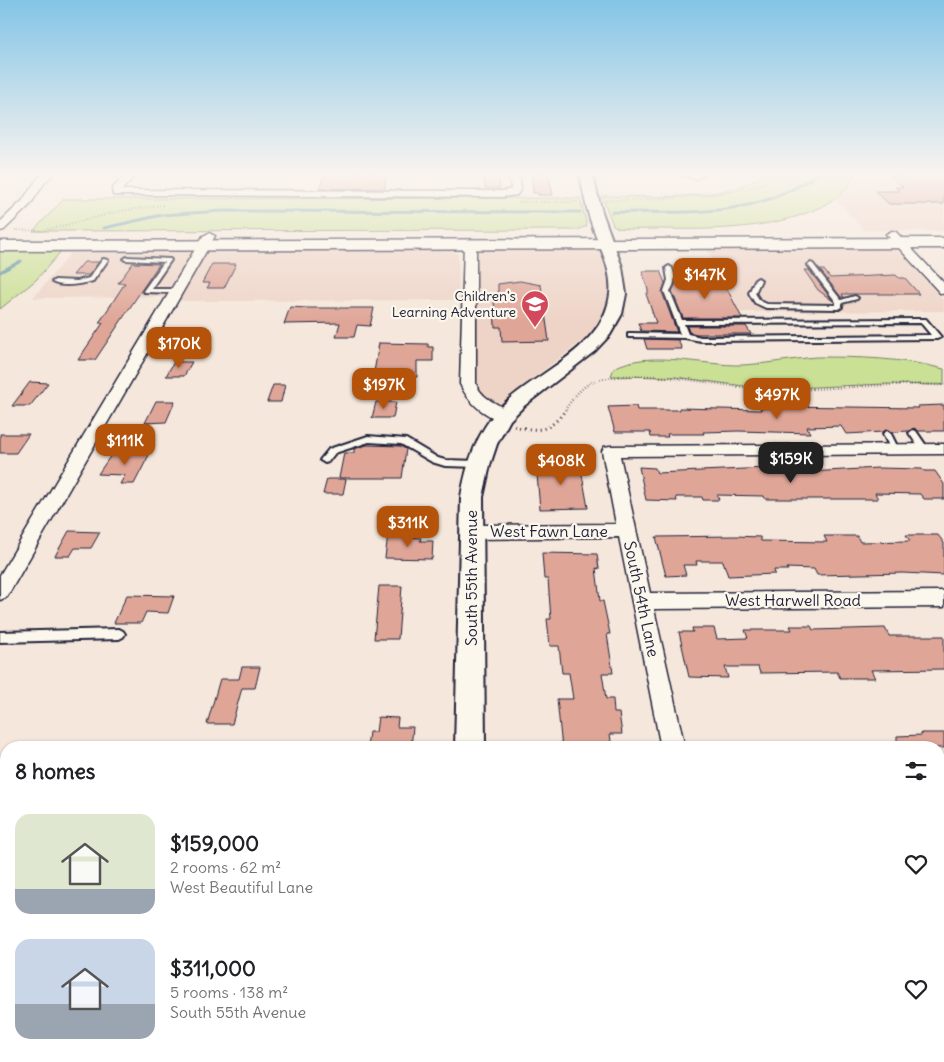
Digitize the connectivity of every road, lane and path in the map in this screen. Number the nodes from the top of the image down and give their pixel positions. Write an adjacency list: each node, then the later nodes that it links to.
1 (598, 223): 6 (street, South 55th Avenue)
2 (944, 234): 4 (main road)
3 (0, 236): 5 (main road)
4 (896, 239): 6 (main road); 8 (main road); 16 (street)
5 (206, 240): 6 (main road); 7 (main road); 9 (main road); 17 (street)
6 (605, 240): 7 (main road); 24 (street, South 55th Avenue)
7 (470, 244): 24 (street)
8 (944, 244)
9 (0, 246)
10 (106, 260): 15 (lane)
11 (127, 260): 17 (lane)
12 (810, 265): 19 (lane)
13 (669, 268): 20 (lane)
14 (758, 280): 19 (lane)
15 (54, 282)
16 (944, 290)
17 (176, 291): 35 (street)
18 (855, 298): 19 (lane)
19 (839, 302)
20 (680, 322): 22 (lane); 22 (lane)
21 (631, 335): 22 (lane)
22 (686, 336)
23 (944, 385): 24 (path)
24 (503, 416): 32 (street, South 55th Avenue)
25 (913, 433): 29 (lane)
26 (887, 434): 28 (lane)
27 (944, 449): 29 (street)
28 (895, 450): 29 (street); 30 (street)
29 (924, 450)
30 (610, 452): 33 (street, South 54th Lane)
31 (325, 460): 32 (lane)
32 (478, 464): 34 (street, South 55th Avenue)
33 (627, 530): 34 (street, West Fawn Lane); 37 (street, South 54th Lane)
34 (471, 532): 40 (street, South 55th Avenue)
35 (0, 592)
36 (944, 599): 37 (street, West Harwell Road)
37 (642, 601): 41 (street, South 54th Lane)
38 (119, 634): 39 (lane)
39 (0, 637)
40 (470, 741)
41 (672, 741)

